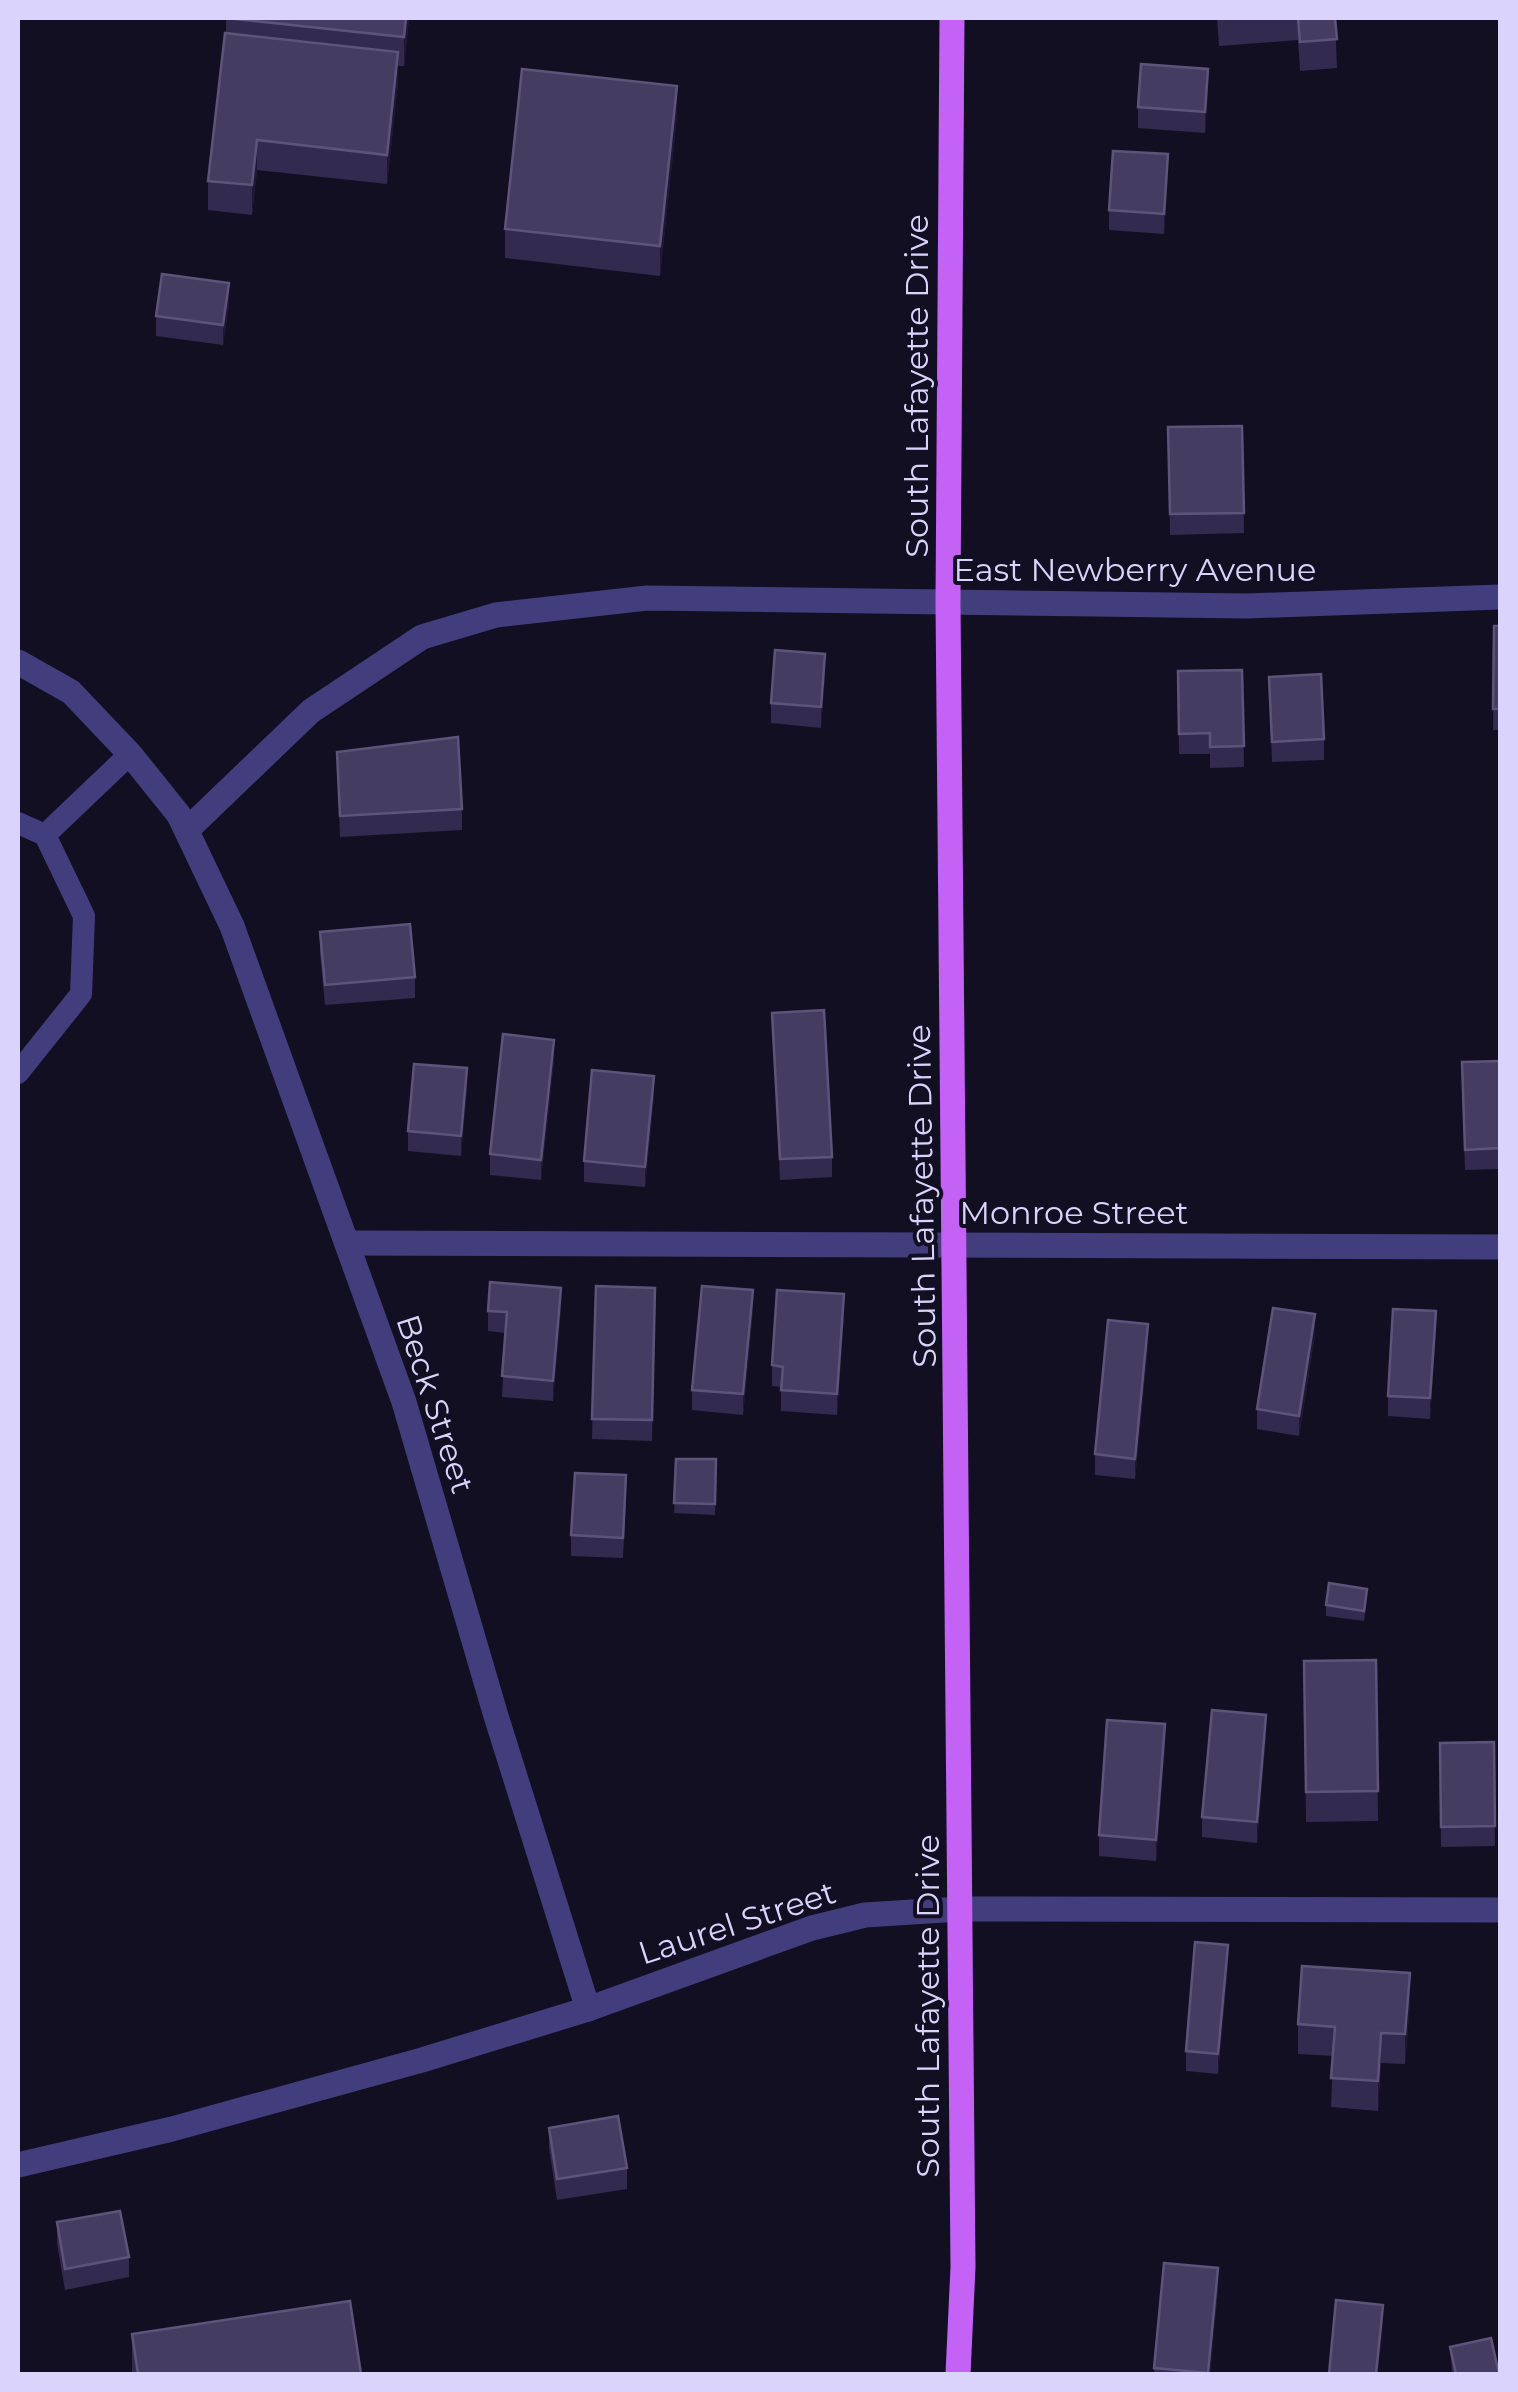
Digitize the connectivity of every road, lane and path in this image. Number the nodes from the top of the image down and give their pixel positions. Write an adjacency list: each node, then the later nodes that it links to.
1 (952, 18): 3 (main road, South Lafayette Drive)
2 (1500, 596): 3 (street, East Newberry Avenue)
3 (948, 602): 7 (street, East Newberry Avenue); 11 (main road, South Lafayette Drive)
4 (18, 662): 5 (street)
5 (130, 754): 7 (street); 8 (lane)
6 (18, 823): 8 (lane)
7 (187, 830): 10 (street, Beck Street)
8 (45, 835): 9 (lane)
9 (18, 1073)
10 (347, 1243): 11 (street, Monroe Street); 15 (street, Beck Street)
11 (955, 1245): 12 (street, Monroe Street); 13 (main road, South Lafayette Drive)
12 (1500, 1247)
13 (960, 1909): 14 (street, Laurel Street); 15 (street, Laurel Street); 17 (main road, South Lafayette Drive)
14 (1500, 1910)
15 (588, 2009): 16 (street, Laurel Street)
16 (18, 2165)
17 (958, 2374)

